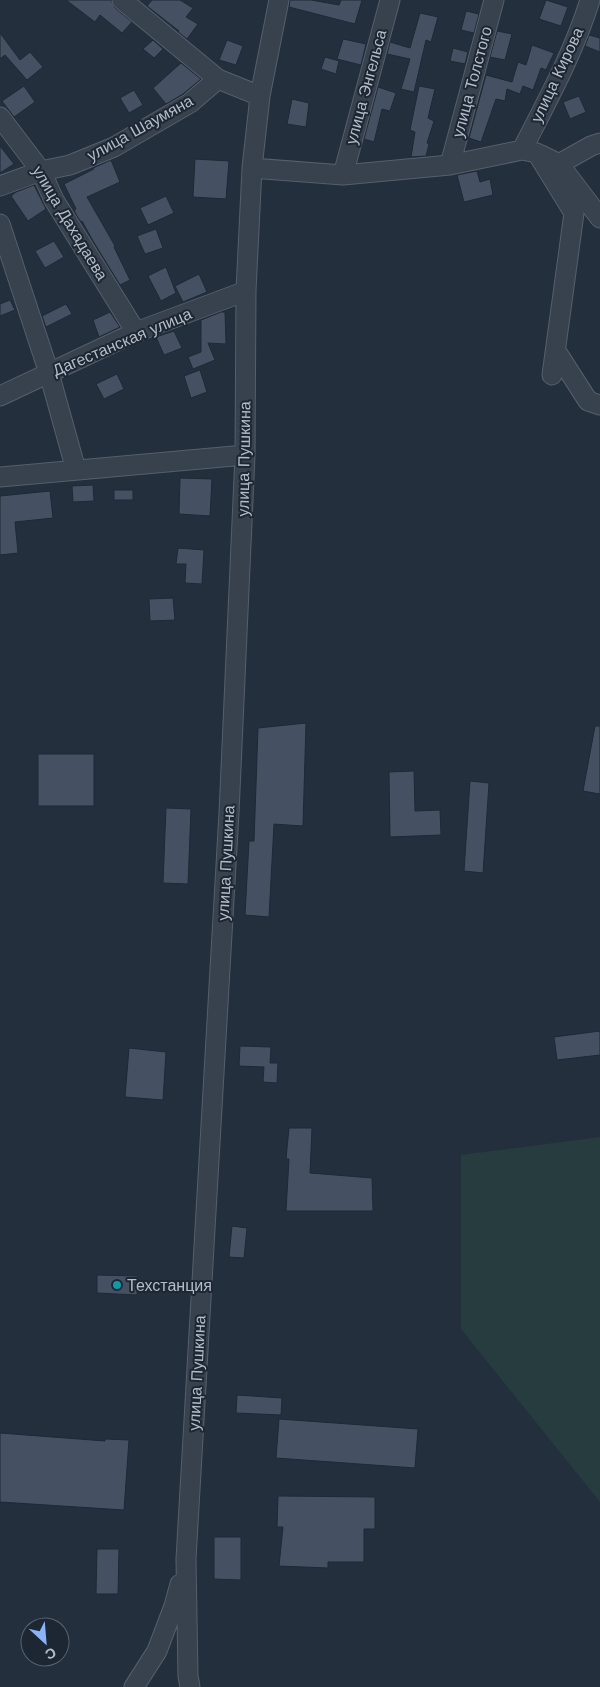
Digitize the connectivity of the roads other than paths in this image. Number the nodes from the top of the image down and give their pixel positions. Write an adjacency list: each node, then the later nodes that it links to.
1 (122, 0): 6 (street)
2 (279, 0): 7 (street, улица Пушкина)
3 (390, 0): 15 (street, улица Энгельса)
4 (494, 0): 12 (street, улица Толстого)
5 (590, 0): 10 (street, улица Кирова)
6 (218, 79): 7 (street); 14 (street, улица Шаумяна)
7 (260, 96): 13 (street, улица Пушкина)
8 (0, 117): 14 (street, улица Дахадаева)
9 (600, 143): 11 (street)
10 (530, 151): 11 (street); 12 (street); 21 (street)
11 (559, 164): 17 (street)
12 (450, 165): 15 (street)
13 (252, 168): 15 (street); 19 (street, улица Пушкина)
14 (41, 171): 16 (street, улица Шаумяна); 20 (street, улица Дахадаева)
15 (343, 175)
16 (0, 186)
17 (600, 218)
18 (0, 224): 22 (street)
19 (246, 291): 20 (street, Дагестанская улица); 26 (street, улица Пушкина)
20 (136, 332): 22 (street, Дагестанская улица)
21 (556, 351): 23 (street); 25 (street)
22 (48, 373): 24 (street, Дагестанская улица); 27 (street)
23 (552, 375)
24 (0, 396)
25 (600, 405)
26 (245, 455): 27 (street); 29 (street, улица Пушкина)
27 (76, 470): 28 (street)
28 (0, 477)
29 (186, 1559): 30 (street, улица Пушкина); 31 (street, улица Пушкина)
30 (189, 1681)
31 (134, 1687)

